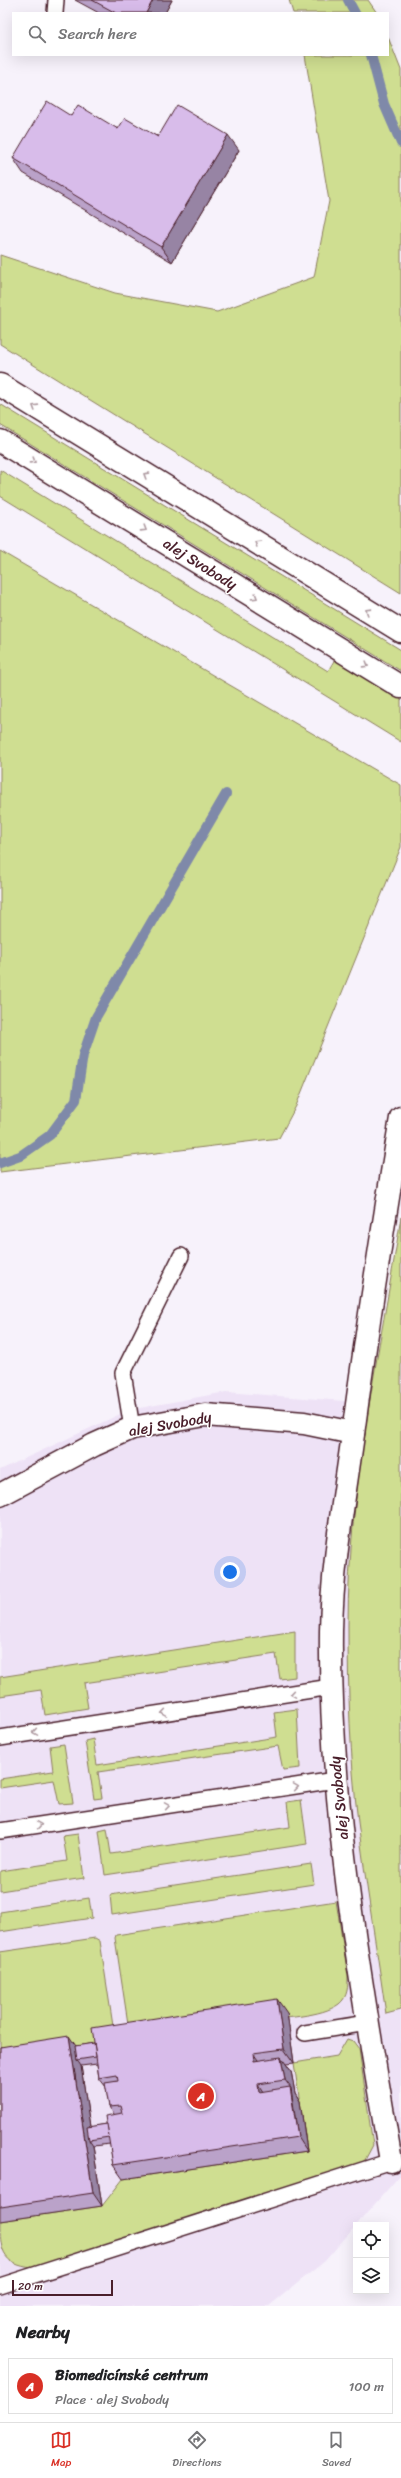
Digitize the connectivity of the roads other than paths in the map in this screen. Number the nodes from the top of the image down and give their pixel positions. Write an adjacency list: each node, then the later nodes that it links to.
1 (56, 0): 2 (lane)
2 (56, 12)
3 (0, 385): 5 (street, one-way to 3)
4 (0, 441): 6 (street, alej Svobody, one-way to 6)
5 (401, 631)
6 (401, 687)
7 (401, 1118): 10 (street, alej Svobody)
8 (181, 1256): 9 (lane)
9 (132, 1428): 10 (street, alej Svobody); 11 (street, alej Svobody)
10 (353, 1433): 12 (street, alej Svobody)
11 (0, 1495)
12 (331, 1687): 13 (lane, one-way to 13); 14 (street, alej Svobody)
13 (0, 1738)
14 (335, 1780): 15 (lane, one-way to 14); 16 (street, alej Svobody)
15 (0, 1831)
16 (367, 2023): 17 (lane); 18 (street, alej Svobody)
17 (304, 2033)
18 (391, 2161): 19 (lane)
19 (0, 2286)

